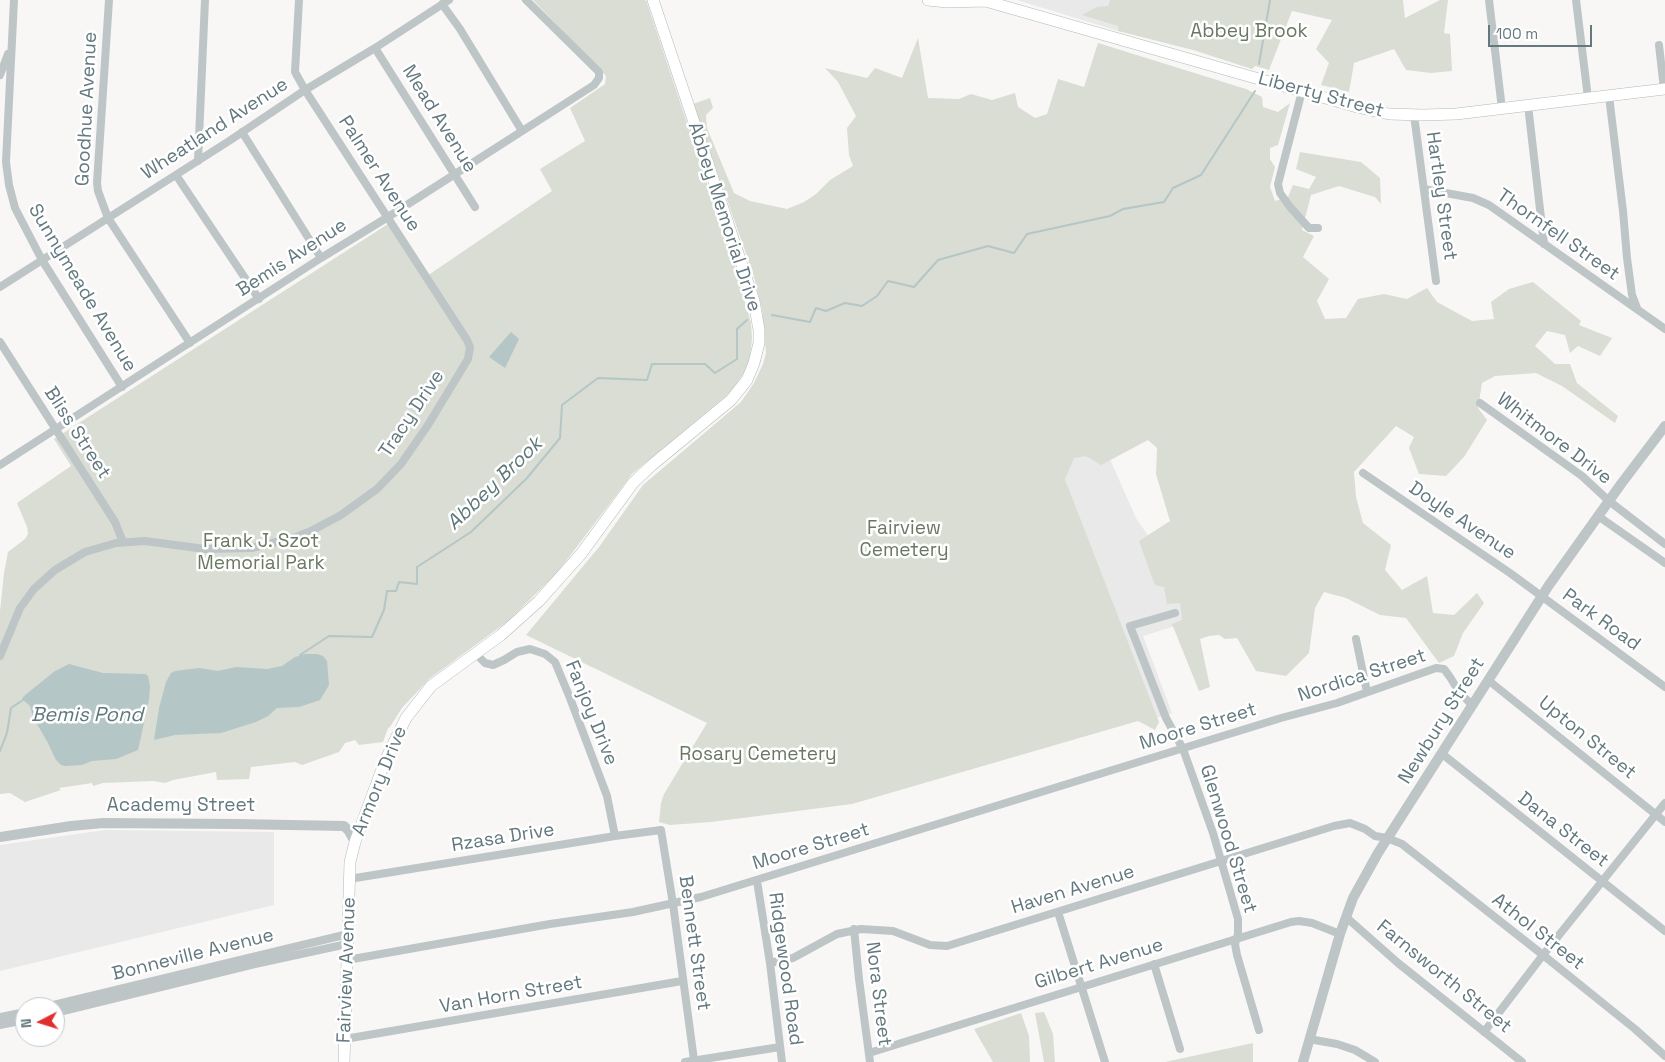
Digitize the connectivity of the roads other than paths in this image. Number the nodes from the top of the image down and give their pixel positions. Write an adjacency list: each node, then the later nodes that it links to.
1 (14, 0): 13 (street, Sunnymeade Avenue)
2 (109, 0): 33 (street, Goodhue Avenue)
3 (205, 0): 27 (street)
4 (300, 0): 17 (street, Palmer Avenue)
5 (526, 0): 25 (street, Bemis Avenue)
6 (653, 0): 60 (main road, Abbey Memorial Drive)
7 (928, 0): 10 (main road, Liberty Street)
8 (1488, 0): 22 (street)
9 (1576, 0): 20 (street)
10 (985, 1): 18 (main road, Liberty Street)
11 (445, 2): 14 (street, Wheatland Avenue); 25 (street)
12 (1660, 45): 16 (street)
13 (11, 48): 15 (street); 24 (street, Sunnymeade Avenue)
14 (375, 48): 17 (street, Wheatland Avenue); 28 (street, Mead Avenue)
15 (0, 75)
16 (1665, 89): 19 (main road, Liberty Street)
17 (305, 90): 26 (street, Wheatland Avenue); 32 (street, Palmer Avenue)
18 (1302, 91): 23 (main road, Liberty Street); 34 (street)
19 (1609, 96): 20 (main road, Liberty Street); 42 (street)
20 (1588, 98): 21 (main road, Liberty Street)
21 (1528, 105): 22 (main road, Liberty Street); 35 (street)
22 (1502, 109): 23 (main road, Liberty Street)
23 (1414, 115): 30 (street, Hartley Street)
24 (4, 116): 37 (street, Sunnymeade Avenue)
25 (522, 131): 28 (street, Bemis Avenue)
26 (242, 132): 27 (street, Wheatland Avenue); 36 (street)
27 (198, 160): 29 (street, Wheatland Avenue)
28 (455, 174): 31 (street, Mead Avenue); 32 (street, Bemis Avenue)
29 (176, 175): 33 (street, Wheatland Avenue); 41 (street)
30 (1424, 189): 35 (street, Thornfell Street); 39 (street, Hartley Street)
31 (475, 207)
32 (388, 217): 36 (street, Bemis Avenue); 38 (street, Palmer Avenue)
33 (108, 218): 37 (street, Wheatland Avenue); 45 (street, Goodhue Avenue)
34 (1318, 228)
35 (1544, 244): 42 (street, Thornfell Street)
36 (321, 258): 41 (street, Bemis Avenue)
37 (42, 260): 40 (street, Wheatland Avenue); 46 (street, Sunnymeade Avenue)
38 (427, 277): 54 (street, Tracy Drive)
39 (1436, 281)
40 (0, 287)
41 (259, 298): 45 (street, Bemis Avenue)
42 (1637, 308): 43 (street, Thornfell Street)
43 (1665, 329)
44 (0, 342): 49 (street, Bliss Street)
45 (190, 343): 46 (street, Bemis Avenue)
46 (122, 387): 49 (street, Bemis Avenue)
47 (1480, 403): 52 (street, Whitmore Drive)
48 (1665, 426): 52 (street, Newbury Street)
49 (55, 429): 50 (street, Bemis Avenue); 54 (street, Bliss Street)
50 (0, 465)
51 (1363, 473): 57 (street, Doyle Avenue)
52 (1609, 501): 53 (street, Newbury Street); 55 (street, Whitmore Drive)
53 (1598, 516): 56 (street); 57 (street, Newbury Street)
54 (123, 542): 61 (street, Tracy Drive)
55 (1665, 544)
56 (1665, 563)
57 (1542, 597): 62 (street, Newbury Street); 63 (street, Park Road)
58 (1175, 613): 67 (street, Glenwood Street)
59 (1356, 639): 64 (street)
60 (475, 653): 73 (street, Fanjoy Drive); 76 (main road, Armory Drive)
61 (0, 656)
62 (1488, 680): 65 (street, Newbury Street); 70 (street, Upton Street)
63 (1665, 687)
64 (1367, 692): 65 (street, Nordica Street); 66 (street, Nordica Street)
65 (1472, 705): 68 (street, Newbury Street)
66 (1274, 720): 67 (street, Moore Street)
67 (1184, 749): 77 (street, Glenwood Street); 79 (street, Moore Street)
68 (1442, 753): 75 (street, Newbury Street); 80 (street, Dana Street)
69 (1665, 804): 70 (street)
70 (1656, 815): 71 (street, Upton Street); 80 (street)
71 (1665, 822)
72 (661, 830): 73 (street, Rzasa Drive); 81 (street, Bennett Street)
73 (615, 836): 78 (street, Rzasa Drive)
74 (0, 837): 76 (street, Academy Street)
75 (1387, 838): 77 (street, Haven Avenue); 83 (street, Newbury Street); 89 (street, Athol Street)
76 (355, 842): 78 (main road, Armory Drive)
77 (1222, 861): 82 (street, Haven Avenue); 87 (street, Glenwood Street)
78 (349, 879): 88 (main road, Fairview Avenue)
79 (757, 880): 81 (street, Moore Street); 91 (street, Ridgewood Road)
80 (1602, 882): 85 (street, Dana Street); 89 (street)
81 (673, 904): 90 (street, Moore Street); 93 (street, Bennett Street)
82 (1058, 912): 84 (street, Haven Avenue); 94 (street)
83 (1346, 917): 86 (street, Newbury Street); 102 (street, Farnsworth Street)
84 (854, 929): 91 (street, Haven Avenue); 107 (street, Nora Street)
85 (1665, 931)
86 (1340, 934): 87 (street, Gilbert Avenue); 104 (street, Newbury Street)
87 (1236, 938): 92 (street, Gilbert Avenue); 101 (street, Glenwood Street)
88 (348, 939): 90 (main road, Fairview Avenue); 95 (street, Bonneville Avenue); 96 (street, Bonneville Avenue)
89 (1543, 955): 102 (street); 108 (street, Athol Street)
90 (347, 960): 103 (main road, Fairview Avenue)
91 (770, 963): 105 (street, Ridgewood Road)
92 (1154, 964): 94 (street, Gilbert Avenue); 106 (street)
93 (682, 981): 103 (street, Van Horn Street); 109 (street, Bennett Street)
94 (1082, 987): 107 (street, Gilbert Avenue); 114 (street)
95 (65, 1003)
96 (65, 1011)
97 (15, 1014): 98 (street)
98 (0, 1017)
99 (15, 1022): 100 (street)
100 (0, 1025)
101 (1260, 1030)
102 (1484, 1032): 117 (street, Farnsworth Street)
103 (345, 1039): 110 (main road, Fairview Avenue)
104 (1309, 1039): 115 (street, Newbury Street); 116 (street)
105 (780, 1047): 109 (street); 112 (street, Ridgewood Road)
106 (1180, 1049)
107 (869, 1053): 113 (street, Nora Street)
108 (1665, 1056)
109 (694, 1060): 111 (street)
110 (344, 1062)
111 (685, 1062)
112 (782, 1062)
113 (870, 1062)
114 (1105, 1062)
115 (1303, 1062)
116 (1375, 1062)
117 (1522, 1062)

